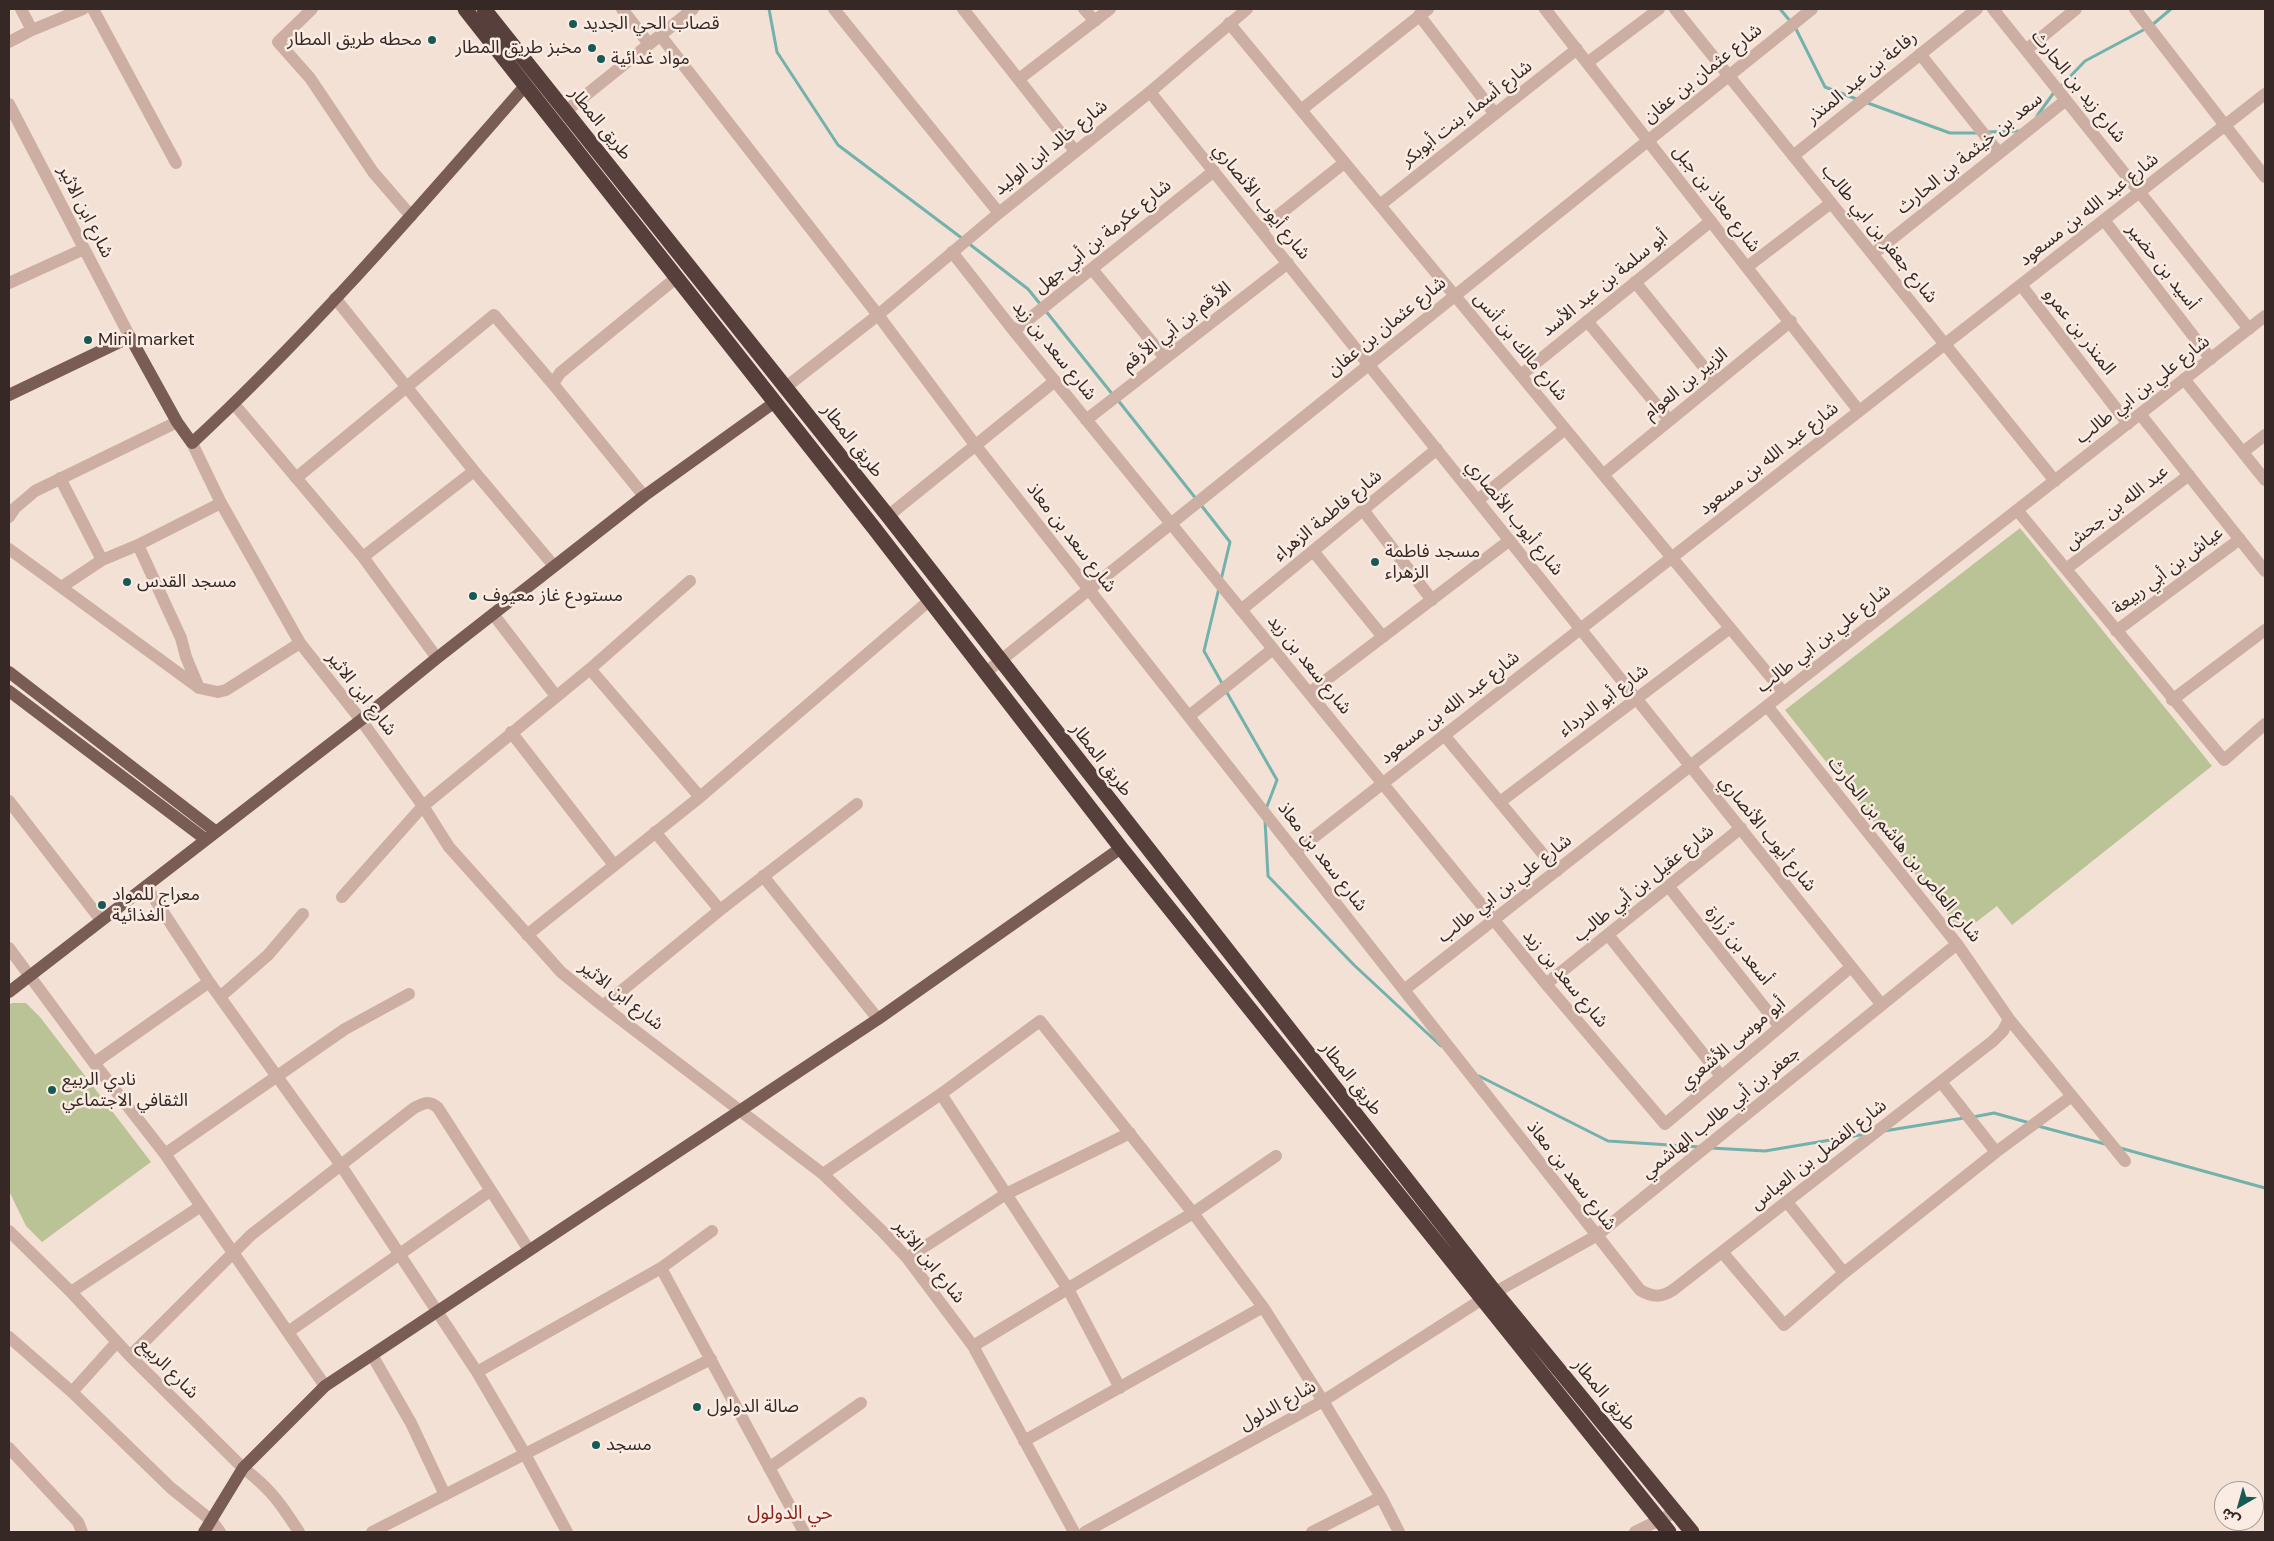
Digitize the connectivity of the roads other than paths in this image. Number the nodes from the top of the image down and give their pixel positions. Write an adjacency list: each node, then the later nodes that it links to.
1 (21, 9): 25 (street)
2 (83, 9): 25 (street)
3 (93, 9): 51 (street)
4 (312, 9): 58 (street)
5 (465, 9): 35 (highway, طريق المطار)
6 (484, 9): 38 (highway, طريق المطار)
7 (622, 9): 28 (street)
8 (693, 9): 26 (street)
9 (834, 9): 57 (street)
10 (963, 9): 34 (street)
11 (1084, 9): 23 (street)
12 (1110, 9): 23 (street)
13 (1247, 9): 24 (street, شارع خالد ابن الوليد)
14 (1545, 9): 29 (street, شارع معاذ بن جبل)
15 (1659, 9): 32 (street)
16 (1675, 9): 33 (street, شارع جعفر بن ابي طالب)
17 (1812, 9): 33 (street, شارع عثمان بن عفان)
18 (1977, 9): 31 (street, رفاعة بن عبد المنذر)
19 (1993, 9): 30 (street, شارع زيد بن الحارث)
20 (2076, 9): 30 (street)
21 (2135, 9): 45 (street)
22 (1424, 12): 42 (street); 44 (street)
23 (1095, 21): 34 (street)
24 (1228, 23): 36 (street, شارع خالد ابن الوليد); 42 (street, شارع مالك بن أنس)
25 (32, 30): 27 (street)
26 (660, 35): 28 (street); 74 (street, شارع سعد بن معاذ)
27 (9, 42)
28 (649, 44): 43 (street)
29 (1576, 49): 32 (street, شارع معاذ بن جبل); 44 (street, شارع أسماء بنت أبوبكر)
30 (2026, 50): 39 (street, شارع زيد بن الحارث)
31 (1920, 54): 48 (street); 49 (street, رفاعة بن عبد المنذر)
32 (1587, 63): 46 (street, شارع معاذ بن جبل)
33 (1728, 76): 46 (street, شارع عثمان بن عفان); 49 (street, شارع جعفر بن ابي طالب)
34 (1019, 79): 47 (street)
35 (525, 86): 41 (highway, طريق المطار); 58 (main road)
36 (1150, 92): 47 (street, شارع خالد ابن الوليد); 52 (street, شارع أيوب الأنصاري)
37 (2265, 94): 45 (street, شارع عبد الله بن مسعود)
38 (553, 95): 41 (highway); 43 (highway, طريق المطار)
39 (2066, 100): 48 (street, سعد بن خيثمة بن الحارث); 54 (street, شارع زيد بن الحارث)
40 (9, 104): 62 (street, شارع ابن الاثير)
41 (540, 106): 68 (highway, طريق المطار)
42 (1300, 110): 50 (street, شارع مالك بن أنس)
43 (566, 111): 91 (highway, طريق المطار)
44 (1495, 114): 56 (street, شارع أسماء بنت أبوبكر)
45 (2225, 125): 53 (street); 54 (street, شارع عبد الله بن مسعود)
46 (1648, 140): 60 (street, شارع معاذ بن جبل); 72 (street, شارع عثمان بن عفان)
47 (1075, 151): 57 (street, شارع خالد ابن الوليد)
48 (1999, 153): 64 (street, سعد بن خيثمة بن الحارث)
49 (1793, 156): 55 (street, شارع جعفر بن ابي طالب)
50 (1344, 162): 56 (street, شارع مالك بن أنس); 61 (street)
51 (176, 163)
52 (1214, 171): 61 (street, شارع أيوب الأنصاري); 67 (street, شارع عكرمة بن أبي جهل)
53 (2265, 177)
54 (2140, 192): 59 (street, شارع عبد الله بن مسعود); 78 (street, شارع زيد بن الحارث)
55 (1831, 203): 64 (street, شارع جعفر بن ابي طالب); 66 (street)
56 (1380, 205): 72 (street, شارع مالك بن أنس)
57 (999, 213): 63 (street, شارع خالد ابن الوليد)
58 (411, 216): 73 (main road)
59 (2104, 220): 71 (street, شارع عبد الله بن مسعود); 83 (street, أسيد بن حضير)
60 (1711, 221): 66 (street, شارع معاذ بن جبل); 69 (street, أبو سلمة بن عبد الأسد)
61 (1261, 230): 65 (street, شارع أيوب الأنصاري)
62 (84, 249): 70 (street); 80 (street, شارع ابن الاثير)
63 (952, 252): 74 (street, شارع خالد ابن الوليد); 79 (street, شارع سعد بن زيد)
64 (1873, 254): 81 (street, شارع جعفر بن ابي طالب)
65 (1288, 263): 82 (street, الأرقم بن أبي الأرقم); 84 (street, شارع أيوب الأنصاري)
66 (1747, 267): 77 (street, شارع معاذ بن جبل)
67 (1092, 269): 79 (street, شارع عكرمة بن أبي جهل); 82 (street)
68 (676, 278): 89 (street); 93 (highway, طريق المطار)
69 (1635, 282): 76 (street, أبو سلمة بن عبد الأسد); 88 (street)
70 (9, 283)
71 (2021, 285): 81 (street, شارع عبد الله بن مسعود); 100 (street, المنذر بن عمرو)
72 (1455, 296): 84 (street, شارع عثمان بن عفان); 85 (street, شارع مالك بن أنس)
73 (334, 298): 90 (street); 94 (main road)
74 (878, 315): 91 (street, شارع خالد ابن الوليد); 104 (street, شارع سعد بن معاذ)
75 (2265, 316): 78 (street, شارع علي بن ابي طالب)
76 (1587, 321): 85 (street, أبو سلمة بن عبد الأسد); 98 (street)
77 (1791, 321): 88 (street, الزبير بن العوام); 95 (street, شارع معاذ بن جبل)
78 (2249, 328): 83 (street, شارع علي بن ابي طالب)
79 (1014, 330): 87 (street, شارع سعد بن زيد)
80 (130, 337): 92 (main road); 99 (main road)
81 (1945, 344): 95 (street, شارع عبد الله بن مسعود); 112 (street, شارع جعفر بن ابي طالب)
82 (1165, 358): 97 (street, الأرقم بن أبي الأرقم)
83 (2211, 358): 86 (street, شارع علي بن ابي طالب)
84 (1369, 364): 105 (street, شارع أيوب الأنصاري); 121 (street, شارع عثمان بن عفان)
85 (1521, 375): 101 (street, شارع مالك بن أنس)
86 (2184, 379): 96 (street, شارع علي بن ابي طالب); 106 (street)
87 (1055, 381): 97 (street, شارع سعد بن زيد); 104 (street)
88 (1716, 382): 98 (street, الزبير بن العوام)
89 (553, 384): 90 (street); 114 (street)
90 (407, 388): 107 (street); 111 (street)
91 (788, 390): 93 (highway); 93 (highway); 119 (highway, طريق المطار)
92 (9, 395)
93 (774, 402): 114 (main road); 136 (highway, طريق المطار)
94 (234, 404): 103 (main road); 111 (street)
95 (1860, 411): 128 (street, شارع عبد الله بن مسعود)
96 (2140, 414): 100 (street, شارع علي بن ابي طالب); 109 (street)
97 (1086, 420): 121 (street, شارع سعد بن زيد)
98 (1669, 420): 108 (street, الزبير بن العوام)
99 (176, 422): 103 (main road); 110 (street)
100 (2128, 424): 112 (street, شارع علي بن ابي طالب)
101 (1565, 429): 108 (street, شارع مالك بن أنس); 115 (street)
102 (2265, 436): 106 (street)
103 (192, 443): 116 (street, شارع ابن الاثير)
104 (976, 446): 119 (street); 135 (street, شارع سعد بن معاذ)
105 (1437, 449): 115 (street, شارع أيوب الأنصاري); 117 (street, شارع فاطمة الزهراء)
106 (2243, 452): 113 (street)
107 (474, 471): 127 (street); 130 (street)
108 (1604, 474): 128 (street, شارع مالك بن أنس)
109 (2189, 475): 122 (street); 131 (street, عبد الله بن جحش)
110 (60, 478): 120 (street); 129 (street)
111 (296, 478): 127 (street)
112 (2055, 480): 118 (street, شارع علي بن ابي طالب)
113 (2265, 480)
114 (644, 496): 130 (main road)
115 (1478, 500): 123 (street, شارع أيوب الأنصاري)
116 (221, 503): 124 (street); 145 (street, شارع ابن الاثير)
117 (1363, 510): 126 (street, شارع فاطمة الزهراء); 137 (street)
118 (2017, 510): 131 (street); 154 (street, شارع علي بن ابي طالب)
119 (888, 516): 148 (highway, طريق المطار)
120 (9, 517)
121 (1171, 524): 135 (street, شارع عثمان بن عفان); 138 (street, شارع سعد بن زيد)
122 (2240, 539): 132 (street); 143 (street, عياش بن أبي ربيعة)
123 (1510, 540): 137 (street); 140 (street, شارع أيوب الأنصاري)
124 (138, 546): 129 (street); 152 (street)
125 (9, 548): 134 (street)
126 (1313, 551): 138 (street, شارع فاطمة الزهراء); 144 (street)
127 (363, 557): 147 (street)
128 (1672, 557): 140 (street, شارع عبد الله بن مسعود); 141 (street, شارع مالك بن أنس)
129 (102, 560): 134 (street)
130 (554, 566): 139 (main road)
131 (2066, 569): 143 (street)
132 (2265, 571)
133 (690, 582): 149 (street)
134 (63, 586): 152 (street)
135 (1089, 589): 148 (street, شارع عثمان بن عفان); 160 (street, شارع سعد بن معاذ)
136 (930, 600): 151 (highway, طريق المطار); 167 (street)
137 (1432, 600): 144 (street)
138 (1241, 610): 146 (street, شارع سعد بن زيد)
139 (493, 614): 147 (main road); 156 (street)
140 (1581, 628): 157 (street, شارع أيوب الأنصاري); 164 (street, شارع عبد الله بن مسعود)
141 (1730, 628): 154 (street, شارع مالك بن أنس); 157 (street, شارع أبو الدرداء)
142 (2265, 630): 158 (street)
143 (2116, 631): 158 (street)
144 (1383, 637): 155 (street)
145 (300, 643): 152 (street); 161 (street, شارع ابن الاثير)
146 (1274, 650): 155 (street, شارع سعد بن زيد); 160 (street)
147 (437, 658): 161 (main road)
148 (1001, 660): 151 (street, شارع عثمان بن عفان); 238 (highway, طريق المطار)
149 (590, 669): 156 (street); 167 (street)
150 (9, 672): 173 (main road)
151 (985, 673): 176 (highway, طريق المطار)
152 (200, 688)
153 (9, 691): 175 (main road)
154 (1784, 692): 159 (street, شارع علي بن ابي طالب)
155 (1309, 693): 166 (street, شارع سعد بن زيد)
156 (556, 696): 163 (street)
157 (1636, 698): 165 (street, شارع أيوب الأنصاري); 169 (street, شارع أبو الدرداء)
158 (2172, 700): 162 (street)
159 (1767, 706): 165 (street, شارع علي بن ابي طالب); 190 (street, شارع العاص بن هاشم بن الحارث)
160 (1188, 716): 177 (street, شارع سعد بن معاذ)
161 (361, 720): 171 (street, شارع ابن الاثير); 173 (main road)
162 (2265, 724)
163 (510, 732): 171 (street); 178 (street)
164 (1444, 735): 166 (street, شارع عبد الله بن مسعود); 169 (street)
165 (1690, 766): 172 (street, شارع أيوب الأنصاري); 179 (street, شارع علي بن ابي طالب)
166 (1382, 784): 177 (street, شارع عبد الله بن مسعود); 187 (street, شارع سعد بن زيد)
167 (700, 797): 174 (street)
168 (9, 801): 186 (street)
169 (1500, 802): 179 (street)
170 (857, 804): 180 (street)
171 (423, 806): 183 (street); 188 (street, شارع ابن الاثير)
172 (1740, 828): 182 (street, شارع عقيل بن أبي طالب); 192 (street, شارع أيوب الأنصاري)
173 (215, 831): 175 (main road)
174 (655, 832): 178 (street); 184 (street)
175 (205, 840): 181 (main road)
176 (1121, 848): 202 (main road); 239 (highway, طريق المطار)
177 (1295, 852): 196 (street, شارع سعد بن معاذ)
178 (614, 865): 188 (street)
179 (1557, 871): 187 (street, شارع علي بن ابي طالب)
180 (763, 876): 184 (street); 202 (street)
181 (146, 886): 186 (main road); 194 (street)
182 (1669, 887): 189 (street, شارع عقيل بن أبي طالب); 204 (street, أسعد بن زُرارة)
183 (342, 897)
184 (720, 910): 201 (street)
185 (304, 914): 199 (street)
186 (101, 920): 193 (main road)
187 (1494, 920): 195 (street, شارع سعد بن زيد); 196 (street, شارع علي بن ابي طالب)
188 (527, 935): 201 (street, شارع ابن الاثير)
189 (1608, 936): 195 (street, شارع عقيل بن أبي طالب); 207 (street)
190 (1957, 944): 200 (street, جعفر بن أبي طالب الهاشمي); 203 (street, شارع العاص بن هاشم بن الحارث)
191 (9, 948): 193 (street)
192 (1851, 966): 200 (street, شارع أيوب الأنصاري); 204 (street, أبو موسى الأشعري)
193 (29, 977): 197 (main road); 205 (street)
194 (210, 982): 199 (street); 205 (street)
195 (1546, 984): 211 (street, شارع سعد بن زيد)
196 (1404, 990): 227 (street, شارع سعد بن معاذ)
197 (9, 992)
198 (409, 994): 206 (street)
199 (220, 997): 206 (street)
200 (1882, 1004): 227 (street, جعفر بن أبي طالب الهاشمي)
201 (603, 1006): 212 (street, شارع ابن الاثير)
202 (878, 1019): 212 (main road)
203 (2009, 1019): 208 (street, شارع الفضل بن العباس); 210 (street, شارع العاص بن هاشم بن الحارث)
204 (1780, 1027): 207 (street, أبو موسى الأشعري)
205 (94, 1063): 215 (street)
206 (277, 1075): 215 (street); 218 (street)
207 (1721, 1076): 211 (street, أبو موسى الأشعري)
208 (1941, 1082): 214 (street); 222 (street, شارع الفضل بن العباس)
209 (941, 1094): 213 (street); 219 (street); 221 (street)
210 (2072, 1096): 214 (street); 217 (street, شارع العاص بن هاشم بن الحارث)
211 (1642, 1098)
212 (740, 1110): 219 (street, شارع ابن الاثير); 228 (main road)
213 (1130, 1133): 221 (street); 224 (street)
214 (1996, 1152): 234 (street)
215 (165, 1154): 223 (street)
216 (1276, 1156): 224 (street)
217 (2125, 1161)
218 (340, 1164): 220 (street); 230 (street); 231 (street)
219 (823, 1174): 232 (street, شارع ابن الاثير)
220 (490, 1191): 228 (street); 231 (street)
221 (1006, 1194): 232 (street); 235 (street)
222 (1787, 1202): 229 (street, شارع الفضل بن العباس); 234 (street)
223 (201, 1206): 230 (street); 237 (street)
224 (1194, 1213): 235 (street); 240 (street)
225 (9, 1231): 237 (street, شارع الربيع)
226 (712, 1231): 233 (street)
227 (1596, 1236): 236 (street, شارع سعد بن معاذ); 238 (street, جعفر بن أبي طالب الهاشمي)
228 (529, 1250): 241 (main road)
229 (1722, 1252): 234 (street); 236 (street, شارع الفضل بن العباس)
230 (233, 1253): 242 (street); 247 (street)
231 (399, 1254): 241 (street); 242 (street)
232 (907, 1258): 245 (street, شارع ابن الاثير)
233 (661, 1268): 248 (street); 249 (street)
234 (1844, 1273)
235 (1068, 1289): 245 (street); 251 (street)
236 (1640, 1290)
237 (71, 1292): 244 (street, شارع الربيع)
238 (1495, 1292): 239 (street, شارع الدلول); 262 (highway, طريق المطار)
239 (1481, 1300): 253 (street, شارع الدلول); 263 (highway, طريق المطار)
240 (1263, 1307): 251 (street); 253 (street)
241 (437, 1311): 246 (main road); 249 (street)
242 (288, 1332): 250 (street)
243 (9, 1337): 252 (street)
244 (117, 1342): 247 (street, شارع الربيع); 252 (street)
245 (973, 1346): 255 (street, شارع ابن الاثير)
246 (372, 1355): 250 (main road); 260 (street)
247 (130, 1356): 258 (street, شارع الربيع)
248 (711, 1359): 257 (street); 259 (street)
249 (477, 1372): 257 (street)
250 (325, 1386): 258 (main road)
251 (1120, 1388): 255 (street)
252 (72, 1392): 264 (street)
253 (1323, 1401): 261 (street); 273 (street, شارع الدلول)
254 (861, 1403): 259 (street)
255 (1024, 1441): 272 (street, شارع ابن الاثير)
256 (9, 1448): 265 (street)
257 (525, 1454): 260 (street); 270 (street)
258 (243, 1468): 264 (main road); 268 (street, شارع الربيع)
259 (770, 1468): 271 (street)
260 (445, 1495): 269 (street)
261 (1380, 1497): 274 (street); 275 (street)
262 (1676, 1512): 263 (street); 278 (highway, طريق المطار)
263 (1658, 1520): 276 (street); 277 (highway, طريق المطار)
264 (212, 1521): 266 (main road); 267 (street)
265 (82, 1532)
266 (204, 1532)
267 (220, 1532)
268 (299, 1532)
269 (372, 1532)
270 (567, 1532)
271 (804, 1532)
272 (1074, 1532)
273 (1085, 1532)
274 (1312, 1532)
275 (1399, 1532)
276 (1635, 1532)
277 (1669, 1532)
278 (1692, 1532)

